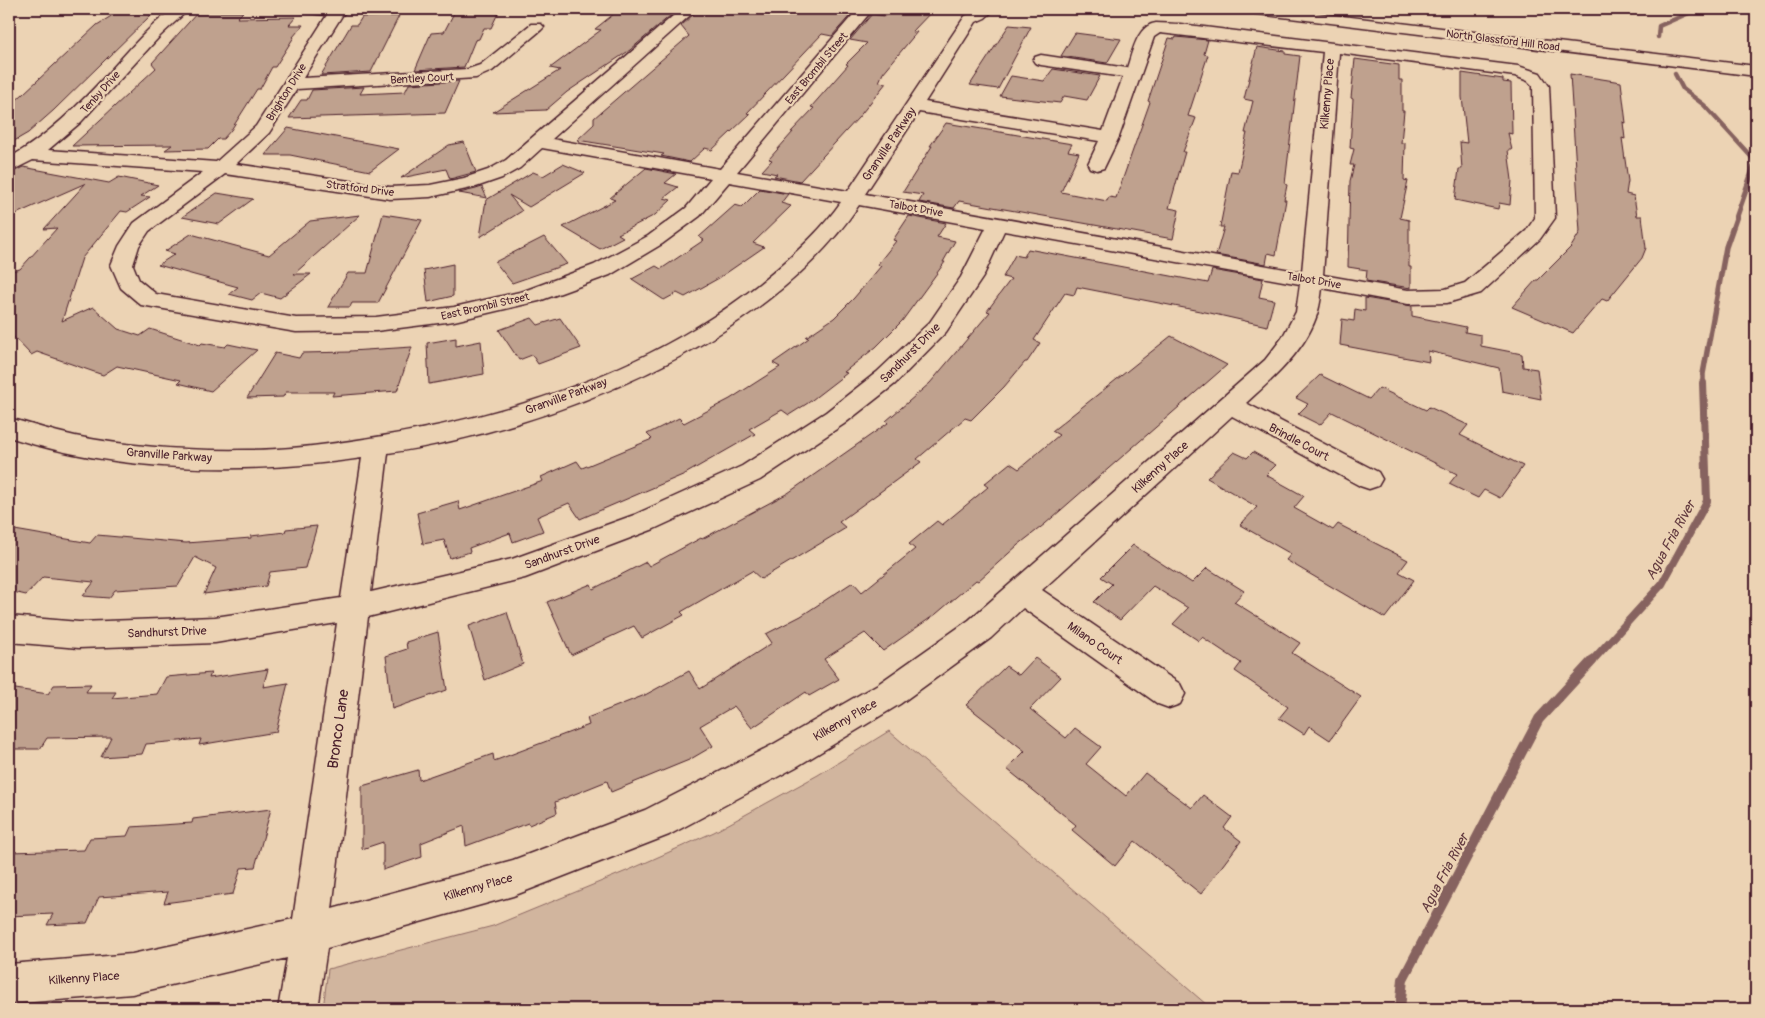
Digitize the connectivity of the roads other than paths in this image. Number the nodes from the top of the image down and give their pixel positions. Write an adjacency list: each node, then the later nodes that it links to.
1 (182, 9): 19 (street, Tenby Drive)
2 (306, 9): 7 (street)
3 (690, 9): 18 (street, Stratford Drive)
4 (866, 9): 23 (street, East Brombil Street)
5 (1250, 9): 13 (street, North Glassford Hill Road)
6 (1350, 9): 11 (street, North Glassford Hill Road)
7 (339, 10): 15 (street, Brighton Drive)
8 (975, 12): 16 (street, Granville Parkway)
9 (536, 27): 15 (street, Bentley Court)
10 (1331, 49): 14 (street, Talbot Drive); 26 (street, Kilkenny Place); 26 (street, Talbot Drive)
11 (1756, 58)
12 (1041, 60): 14 (street)
13 (1756, 71)
14 (1133, 74): 17 (street)
15 (291, 84): 22 (street, Brighton Drive)
16 (915, 106): 17 (street); 24 (street, Granville Parkway)
17 (1110, 137): 20 (street)
18 (539, 142): 22 (street, Stratford Drive); 23 (street, Talbot Drive)
19 (28, 154): 21 (street, Tenby Drive); 22 (street, Stratford Drive)
20 (1097, 164)
21 (9, 166)
22 (221, 168): 23 (street, East Brombil Street)
23 (725, 174): 24 (street, Talbot Drive)
24 (854, 197): 25 (street, Talbot Drive); 29 (street, Granville Parkway)
25 (998, 223): 26 (street, Talbot Drive); 32 (street, Sandhurst Drive)
26 (1312, 280): 27 (street, Kilkenny Place)
27 (1230, 404): 30 (street, Brindle Court); 31 (street, Kilkenny Place)
28 (9, 427): 29 (street, Granville Parkway)
29 (376, 448): 32 (street, Bronco Lane)
30 (1369, 479)
31 (1022, 592): 34 (street, Milano Court); 35 (street, Kilkenny Place)
32 (354, 608): 33 (street, Sandhurst Drive); 35 (street, Bronco Lane)
33 (9, 629)
34 (1169, 694)
35 (310, 934): 36 (street, Kilkenny Place); 37 (street, Bronco Lane)
36 (9, 984)
37 (298, 1009)

